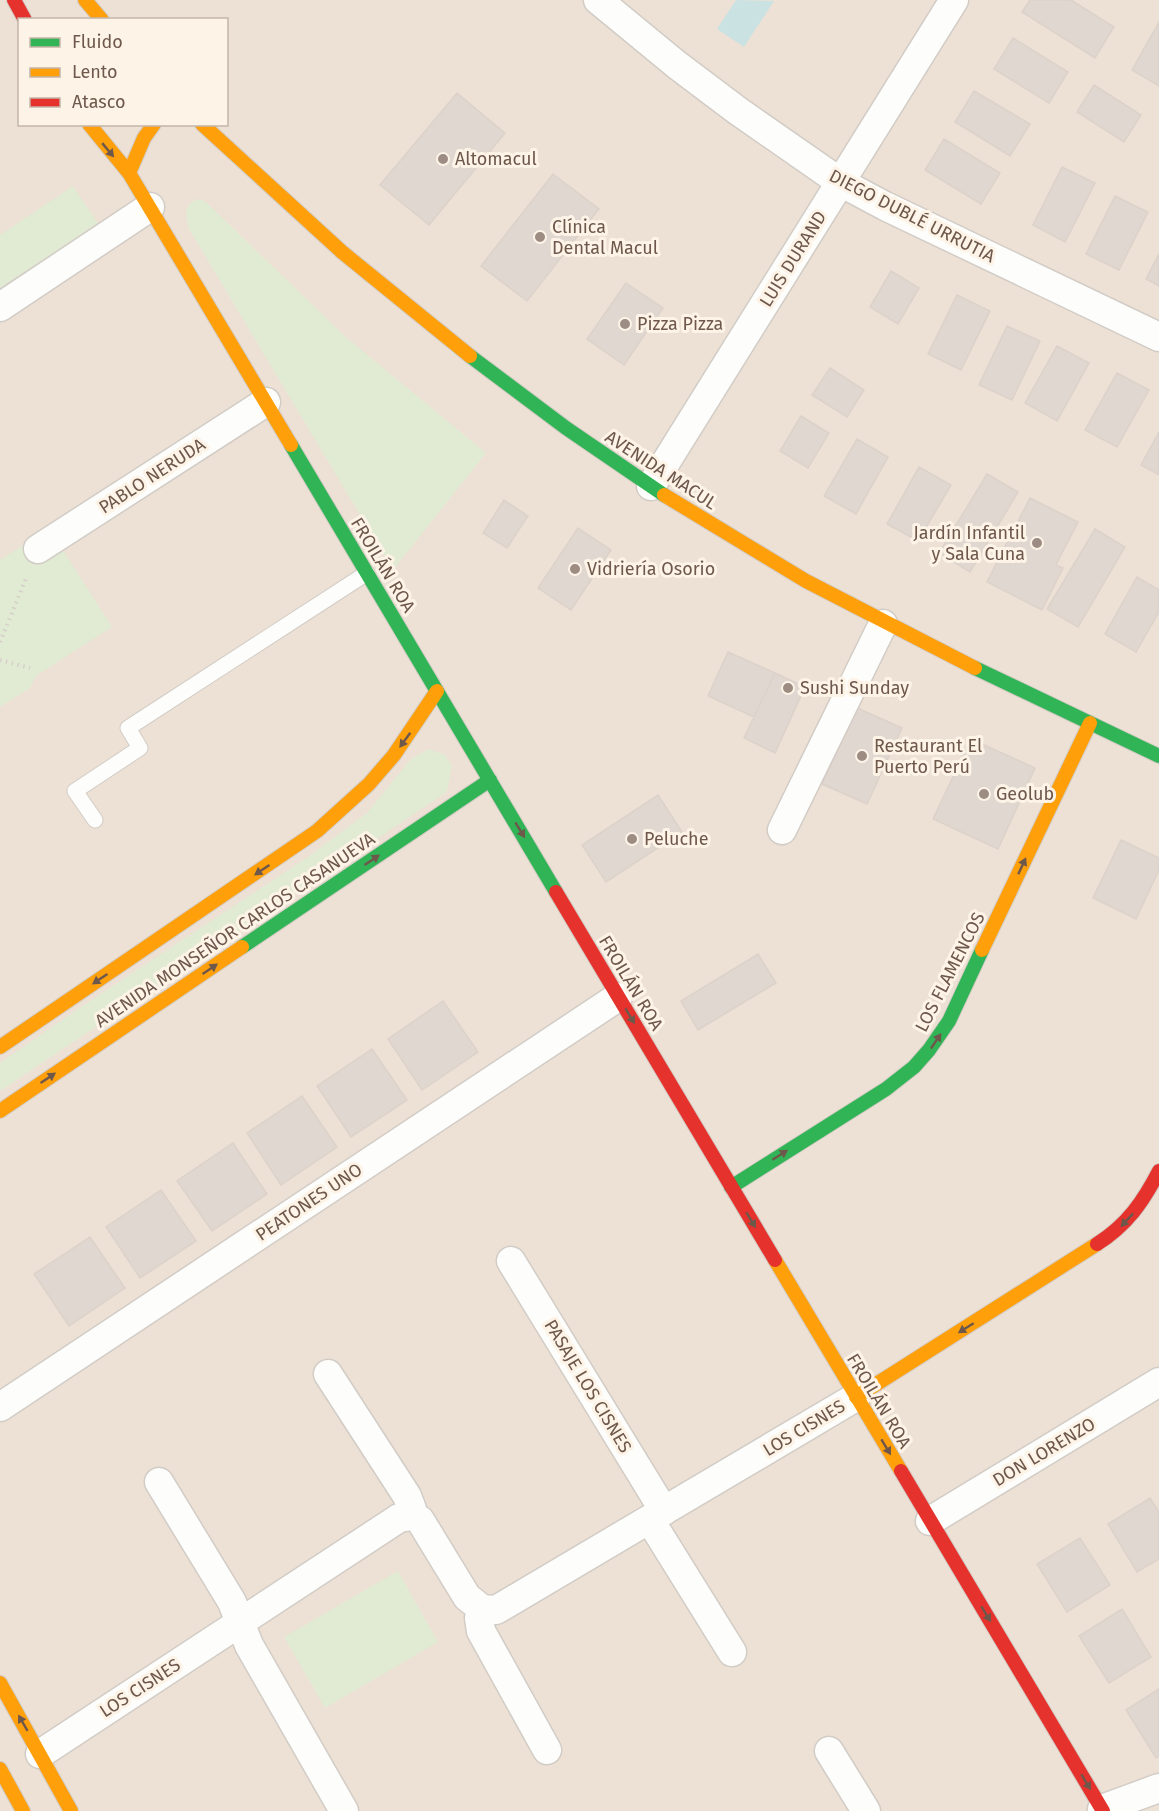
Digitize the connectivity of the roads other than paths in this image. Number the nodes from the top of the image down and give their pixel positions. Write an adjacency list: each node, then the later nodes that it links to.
1 (14, 0): 5 (main road)
2 (85, 0): 6 (main road)
3 (598, 0): 11 (street, DIEGO DUBLÉ URRUTIA)
4 (954, 0): 11 (street, LUIS DURAND)
5 (24, 18)
6 (100, 18)
7 (91, 126): 10 (main road, FROILÁN ROA, one-way to 10)
8 (153, 126): 10 (main road)
9 (204, 126): 16 (main road, AVENIDA MACUL)
10 (129, 173): 12 (main road, FROILÁN ROA)
11 (840, 182): 14 (street, DIEGO DUBLÉ URRUTIA); 16 (street, LUIS DURAND)
12 (150, 207): 13 (street); 15 (main road, FROILÁN ROA)
13 (0, 307)
14 (1159, 337)
15 (266, 402): 17 (street, PABLO NERUDA); 18 (main road, FROILÁN ROA)
16 (651, 486): 19 (main road, AVENIDA MACUL)
17 (38, 549)
18 (367, 573): 20 (main road, FROILÁN ROA); 24 (lane)
19 (883, 624): 21 (main road, AVENIDA MACUL); 25 (street)
20 (437, 691): 23 (main road, FROILÁN ROA); 27 (main road, AVENIDA MONSEÑOR CARLOS CASANUEVA, one-way to 27)
21 (1090, 723): 22 (main road, AVENIDA MACUL); 30 (main road, LOS FLAMENCOS, one-way to 21)
22 (1159, 756)
23 (490, 780): 26 (main road, FROILÁN ROA, one-way to 26); 28 (main road, AVENIDA MONSEÑOR CARLOS CASANUEVA, one-way to 23)
24 (95, 820)
25 (782, 830)
26 (618, 997): 30 (main road, FROILÁN ROA, one-way to 30); 35 (street, PEATONES UNO)
27 (0, 1047)
28 (0, 1111)
29 (1159, 1171): 34 (main road, LOS CISNES, one-way to 34)
30 (731, 1187): 34 (main road, FROILÁN ROA, one-way to 34)
31 (511, 1261): 37 (street, PASAJE LOS CISNES)
32 (328, 1374): 38 (street)
33 (1159, 1382): 39 (street, DON LORENZO)
34 (856, 1397): 37 (street, LOS CISNES); 39 (main road, FROILÁN ROA, one-way to 39)
35 (0, 1407)
36 (159, 1482): 41 (street)
37 (657, 1515): 40 (street, LOS CISNES); 42 (street, PASAJE LOS CISNES)
38 (412, 1516): 40 (street); 41 (street, LOS CISNES)
39 (930, 1521): 49 (main road, FROILÁN ROA, one-way to 49)
40 (482, 1609): 44 (street)
41 (240, 1623): 46 (street, LOS CISNES); 52 (street)
42 (732, 1652)
43 (0, 1683): 46 (main road, one-way to 43)
44 (547, 1750)
45 (830, 1751): 53 (street)
46 (40, 1754): 51 (main road)
47 (0, 1769): 50 (main road)
48 (1159, 1788): 49 (street)
49 (1103, 1810)
50 (23, 1811)
51 (72, 1811)
52 (344, 1811)
53 (866, 1811)

